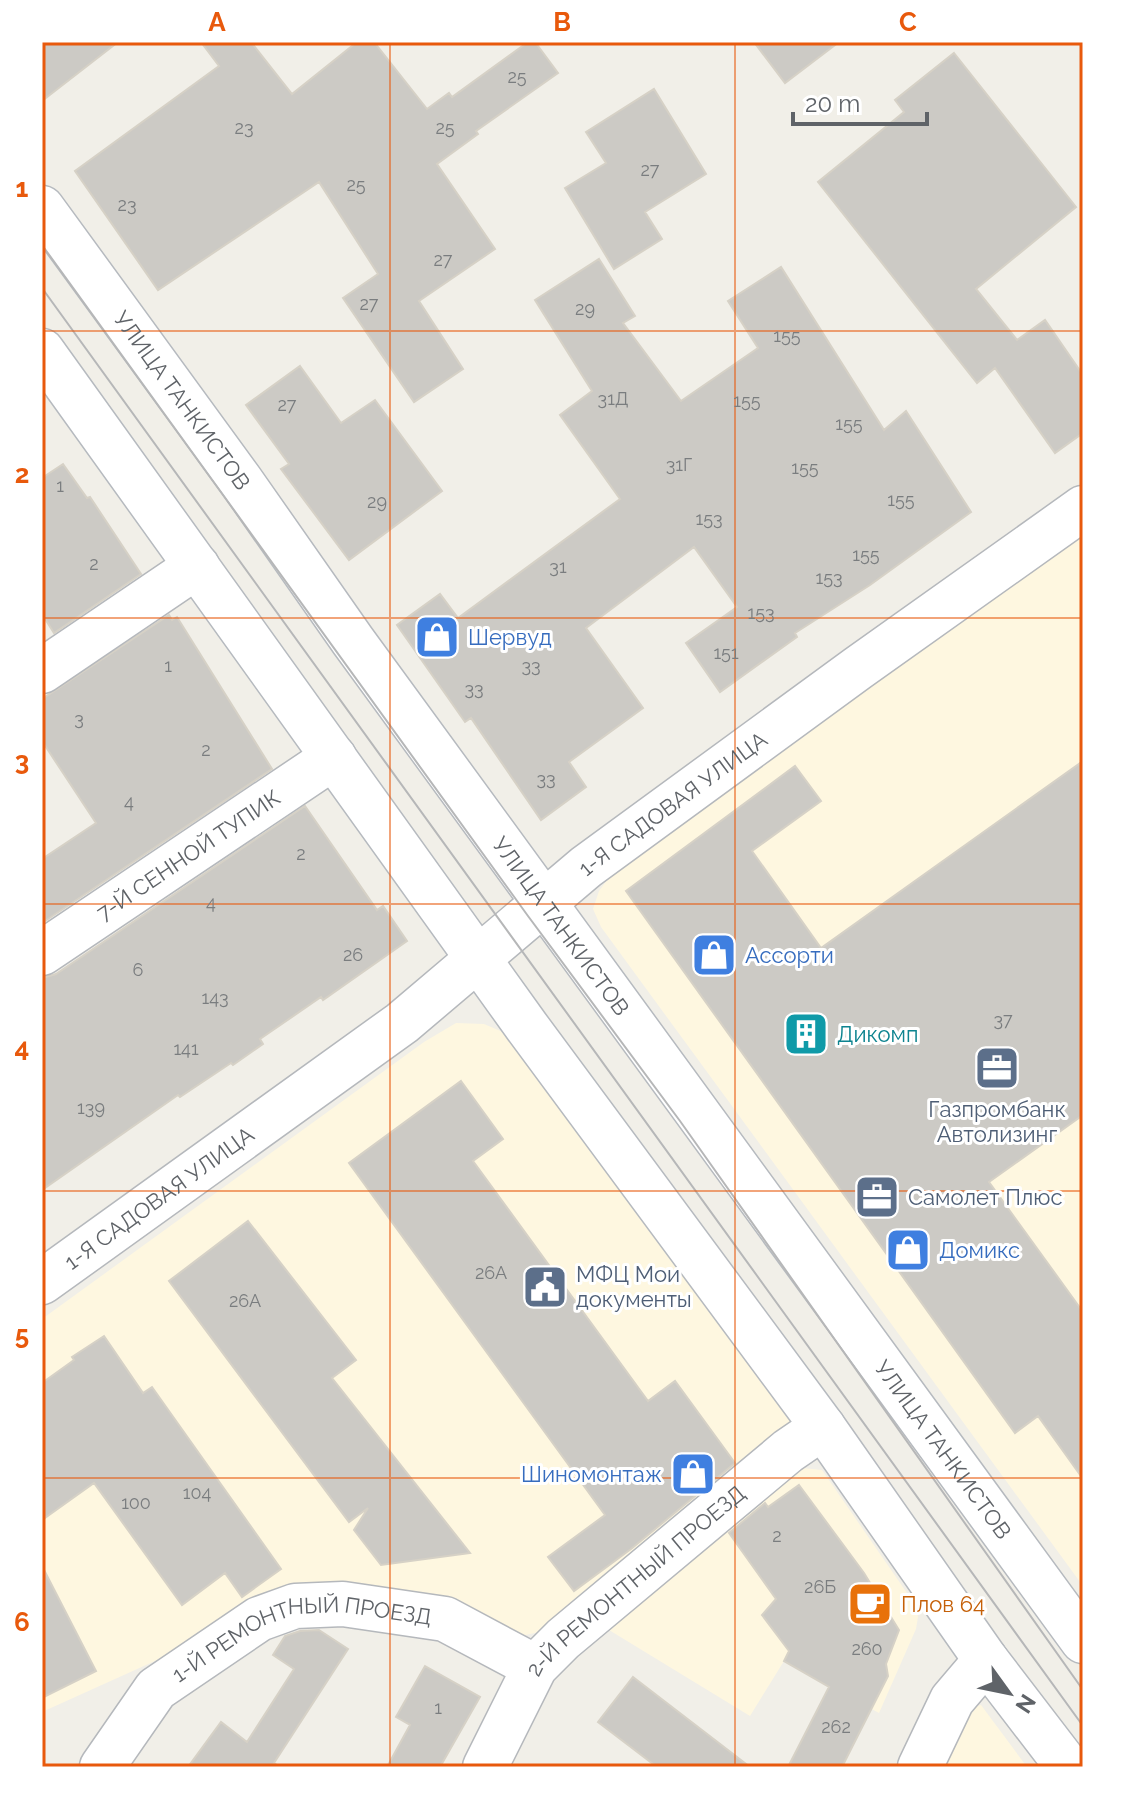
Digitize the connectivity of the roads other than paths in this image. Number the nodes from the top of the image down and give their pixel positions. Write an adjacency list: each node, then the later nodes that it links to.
1 (42, 208): 7 (main road, УЛИЦА ТАНКИСТОВ)
2 (50, 377): 4 (main road)
3 (1083, 508): 7 (main road, 1-Я САДОВАЯ УЛИЦА)
4 (197, 566): 5 (main road); 6 (main road)
5 (42, 671)
6 (334, 757): 8 (main road, 7-Й СЕННОЙ ТУПИК); 9 (main road)
7 (545, 901): 9 (main road, 1-Я САДОВАЯ УЛИЦА); 12 (main road, УЛИЦА ТАНКИСТОВ)
8 (42, 953)
9 (478, 958): 10 (main road, 1-Я САДОВАЯ УЛИЦА); 11 (main road)
10 (42, 1282)
11 (823, 1427): 13 (main road); 14 (main road, 2-Й РЕМОНТНЫЙ ПРОЕЗД)
12 (1083, 1641)
13 (986, 1660): 17 (main road); 18 (main road)
14 (535, 1667): 15 (main road, 1-Й РЕМОНТНЫЙ ПРОЕЗД); 16 (main road, 2-Й РЕМОНТНЫЙ ПРОЕЗД)
15 (102, 1767)
16 (485, 1767)
17 (920, 1767)
18 (1068, 1767)

